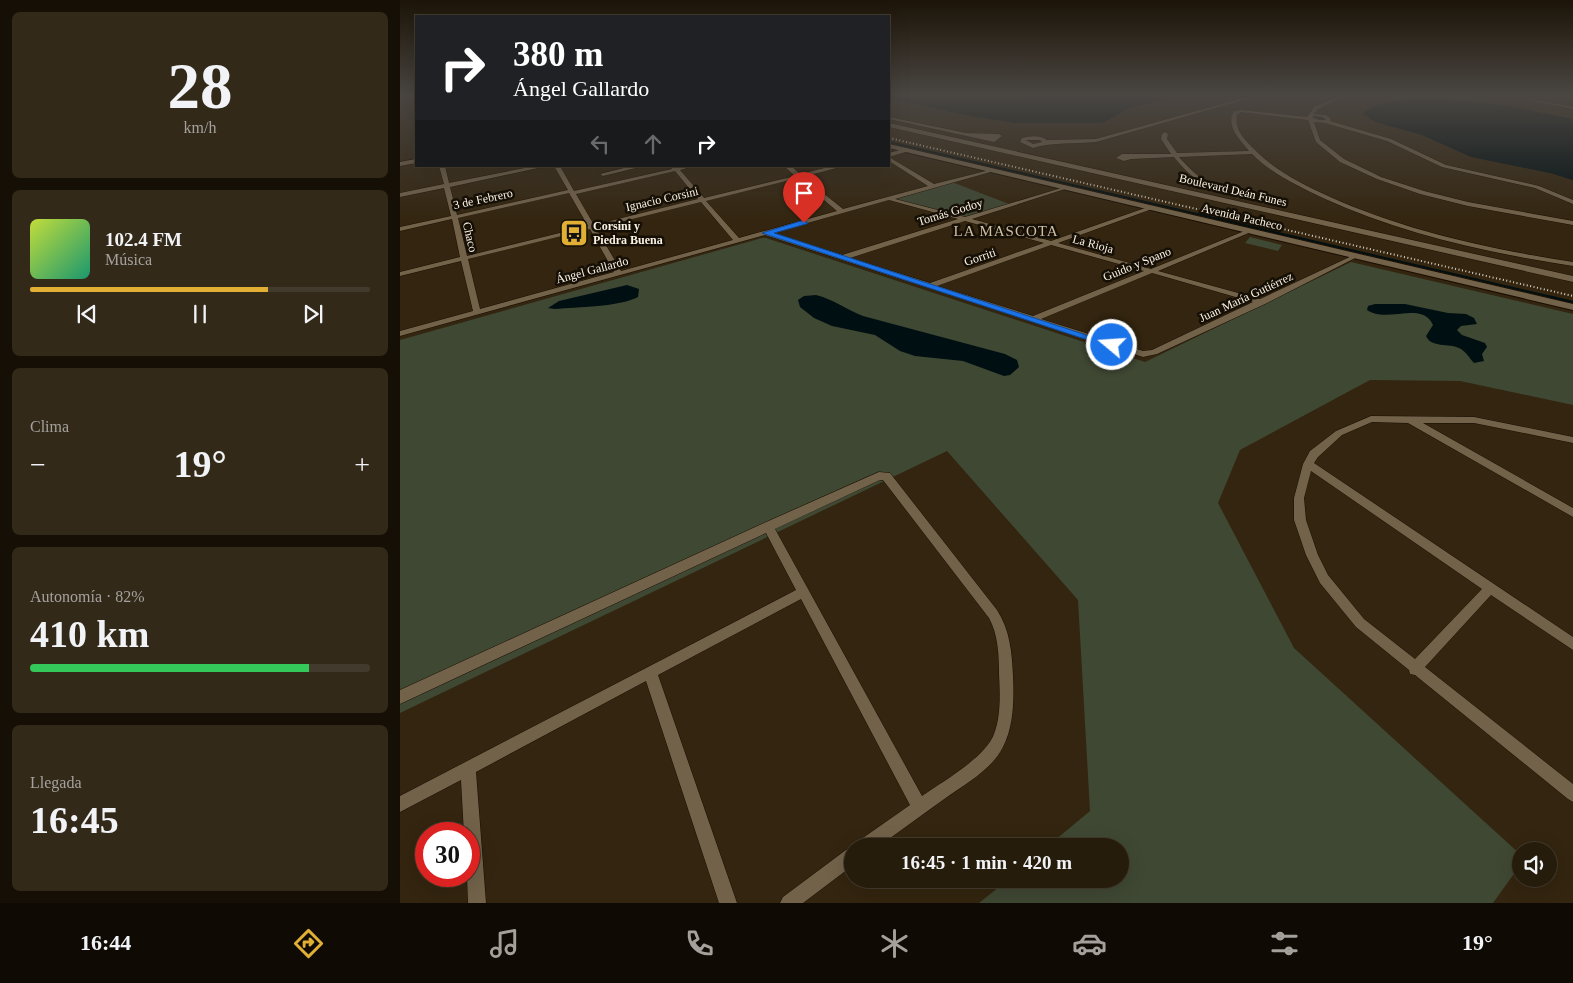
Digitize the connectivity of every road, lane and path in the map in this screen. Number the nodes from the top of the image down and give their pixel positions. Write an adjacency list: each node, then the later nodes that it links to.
1 (955, 138): 13 (main road, Boulevard Deán Funes)
2 (1027, 138): 13 (street)
3 (1038, 138): 9 (street)
4 (1103, 138): 9 (street)
5 (1164, 138): 15 (street)
6 (1241, 138): 12 (street)
7 (1316, 138): 43 (street)
8 (1383, 138): 38 (street)
9 (1044, 144): 13 (street); 13 (street)
10 (890, 146): 11 (street, Avenida Pacheco)
11 (907, 150): 14 (street); 27 (street, Avenida Pacheco)
12 (1252, 152): 15 (street); 53 (street)
13 (1030, 154): 57 (main road, Boulevard Deán Funes)
14 (890, 155)
15 (1175, 155): 16 (street); 33 (street)
16 (1130, 157)
17 (890, 160): 31 (street)
18 (415, 161): 19 (street)
19 (400, 164)
20 (442, 167): 30 (street, Chaco)
21 (539, 167): 30 (street)
22 (558, 167): 34 (street)
23 (636, 167): 28 (street)
24 (788, 167): 29 (street)
25 (837, 167): 29 (street, Ignacio Corsini)
26 (675, 168): 34 (street, 3 de Febrero); 37 (street)
27 (992, 170): 31 (street, Ángel Gallardo); 32 (street, Avenida Pacheco)
28 (603, 174)
29 (799, 176): 37 (street, Ignacio Corsini); 40 (street)
30 (446, 186): 35 (street); 41 (street, Chaco)
31 (934, 187): 36 (street, Ángel Gallardo)
32 (1066, 187): 39 (street, Avenida Pacheco); 42 (street, Tomás Godoy)
33 (1213, 187)
34 (571, 192): 41 (street, 3 de Febrero); 44 (street)
35 (400, 195)
36 (889, 200): 40 (street, Ángel Gallardo); 42 (street, La Rioja)
37 (702, 201): 44 (street, Ignacio Corsini); 48 (street)
38 (1573, 202)
39 (1150, 208): 46 (street, Avenida Pacheco); 49 (street, Gorriti)
40 (842, 212): 47 (street, Ángel Gallardo)
41 (454, 217): 45 (street, 3 de Febrero); 51 (street, Chaco)
42 (966, 219): 49 (street, La Rioja); 52 (street, Tomás Godoy)
43 (1573, 223)
44 (591, 228): 51 (street, Ignacio Corsini); 56 (street)
45 (400, 229)
46 (1249, 230): 50 (street, Avenida Pacheco); 54 (street, Guido y Spano)
47 (766, 233): 48 (street, Ángel Gallardo); 52 (street)
48 (738, 241): 56 (street, Ángel Gallardo)
49 (1051, 244): 54 (street, La Rioja); 58 (street, Gorriti)
50 (1356, 256): 59 (street, Juan María Gutiérrez); 60 (street, Avenida Pacheco)
51 (463, 258): 55 (street, Ignacio Corsini); 61 (street, Chaco)
52 (841, 258): 58 (street)
53 (1573, 264)
54 (1150, 271): 59 (street, La Rioja); 62 (street, Guido y Spano)
55 (400, 274)
56 (619, 274): 61 (street, Ángel Gallardo)
57 (1573, 277)
58 (929, 286): 62 (street)
59 (1262, 302): 62 (street, Juan María Gutiérrez)
60 (1573, 307)
61 (477, 313): 63 (street, Ángel Gallardo)
62 (1033, 319)
63 (400, 334)
64 (1408, 419): 65 (street); 66 (street); 67 (street)
65 (1573, 440)
66 (1308, 464): 69 (street); 72 (street)
67 (1573, 514)
68 (768, 526): 70 (street); 74 (street); 78 (street)
69 (1490, 588): 71 (street); 72 (street)
70 (803, 592): 73 (street); 78 (street)
71 (1573, 644)
72 (1415, 669): 76 (street)
73 (650, 672): 75 (street); 82 (street)
74 (400, 697)
75 (468, 768): 77 (street); 81 (street)
76 (1573, 794)
77 (400, 804)
78 (920, 807): 79 (street)
79 (877, 838)
80 (844, 862): 83 (street)
81 (477, 903)
82 (728, 903)
83 (789, 903)

